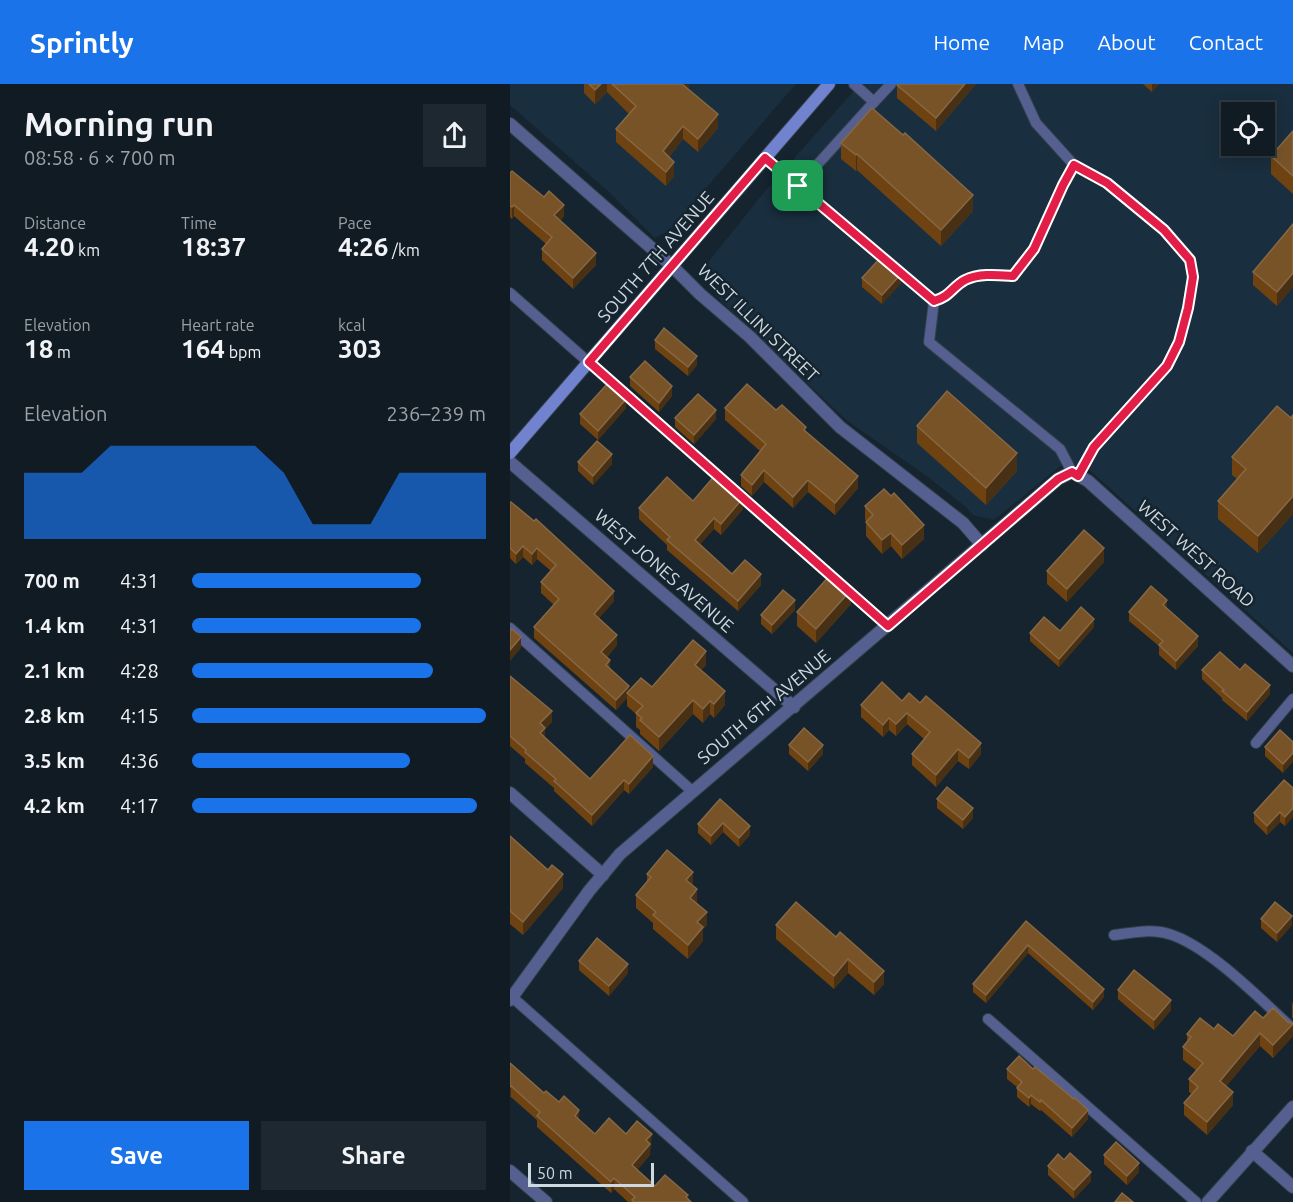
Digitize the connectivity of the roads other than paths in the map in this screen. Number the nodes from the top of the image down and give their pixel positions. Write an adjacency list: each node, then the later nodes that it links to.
1 (829, 84): 7 (main road, SOUTH 7TH AVENUE)
2 (854, 84): 5 (lane)
3 (891, 84): 5 (lane)
4 (1018, 84): 8 (lane)
5 (874, 102): 9 (lane)
6 (510, 124): 10 (street, WEST ILLINI STREET)
7 (765, 158): 9 (lane); 10 (main road, SOUTH 7TH AVENUE)
8 (1074, 165): 12 (lane); 16 (lane)
9 (798, 186): 12 (lane)
10 (672, 266): 13 (main road, SOUTH 7TH AVENUE); 17 (street, WEST ILLINI STREET)
11 (510, 293): 13 (lane)
12 (934, 301): 16 (lane)
13 (589, 362): 14 (main road, SOUTH 7TH AVENUE); 18 (lane)
14 (510, 453)
15 (510, 462): 22 (street, WEST JONES AVENUE)
16 (1075, 474): 17 (street, SOUTH 6TH AVENUE); 20 (street, WEST WEST ROAD)
17 (982, 545): 18 (street, SOUTH 6TH AVENUE)
18 (888, 626): 22 (street, SOUTH 6TH AVENUE)
19 (510, 628): 24 (lane)
20 (1293, 666)
21 (1293, 699): 23 (lane)
22 (794, 707): 24 (street, SOUTH 6TH AVENUE)
23 (1256, 743)
24 (692, 791): 26 (street, SOUTH 6TH AVENUE)
25 (510, 794): 26 (street)
26 (603, 875): 28 (street, SOUTH 6TH AVENUE)
27 (1114, 935): 30 (lane)
28 (511, 998): 36 (lane)
29 (988, 1020): 37 (lane)
30 (1293, 1029)
31 (1293, 1107): 32 (street)
32 (1252, 1151): 34 (street); 38 (street)
33 (510, 1170): 35 (street)
34 (1293, 1187)
35 (546, 1202)
36 (742, 1202)
37 (1196, 1202)
38 (1208, 1202)

